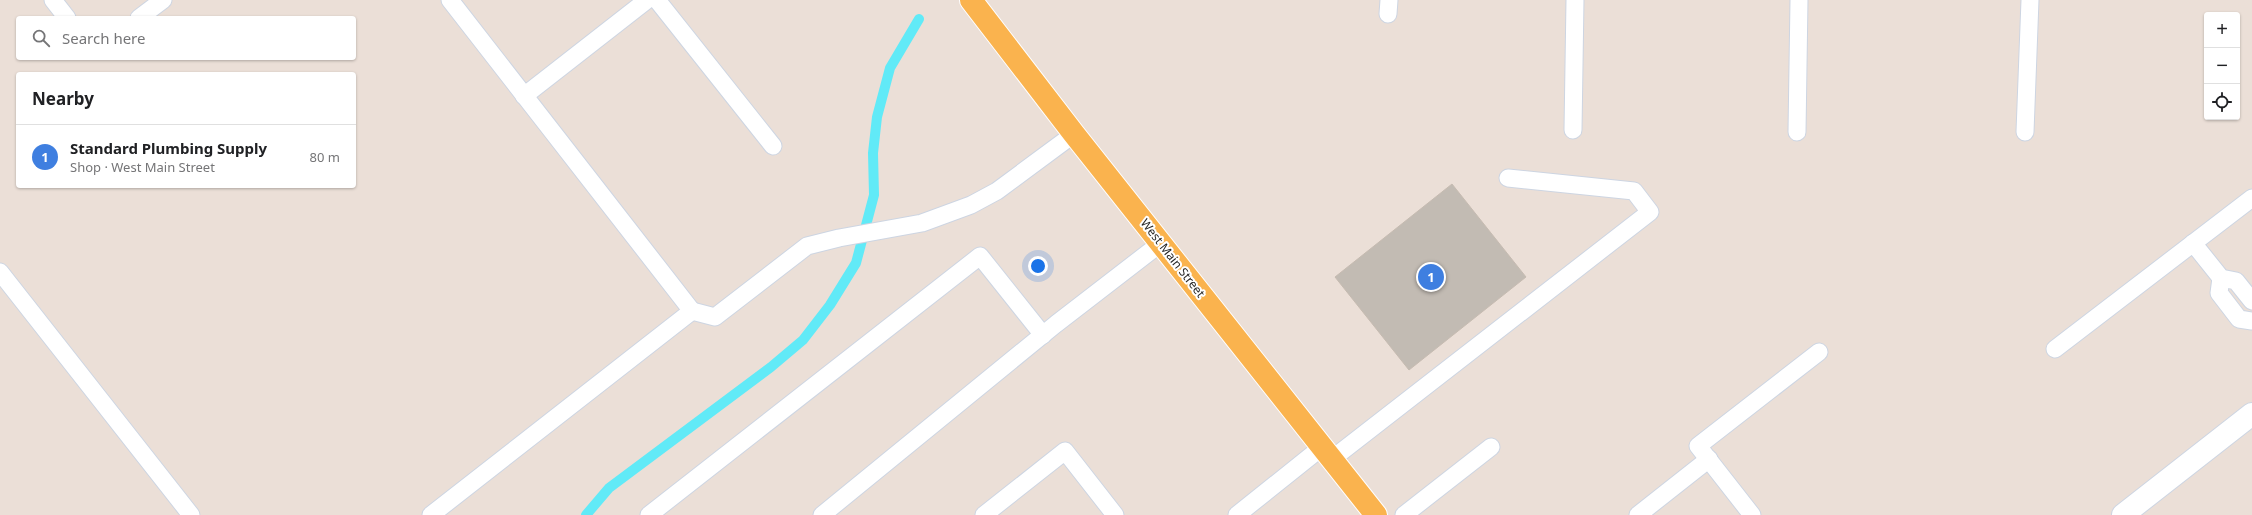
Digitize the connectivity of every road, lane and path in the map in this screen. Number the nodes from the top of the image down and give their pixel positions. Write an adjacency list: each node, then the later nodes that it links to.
1 (53, 0): 10 (lane)
2 (162, 0): 11 (lane)
3 (450, 0): 12 (lane)
4 (647, 0): 12 (lane)
5 (657, 0): 17 (lane)
6 (971, 0): 16 (main road, West Main Street)
7 (1575, 0): 13 (lane)
8 (1799, 0): 14 (lane)
9 (2030, 0): 15 (lane)
10 (65, 16)
11 (142, 16)
12 (524, 96): 25 (lane)
13 (1573, 130)
14 (1797, 132)
15 (2026, 132)
16 (1074, 134): 20 (main road, West Main Street); 25 (lane)
17 (773, 146)
18 (1508, 178): 32 (lane)
19 (2252, 198): 21 (lane)
20 (1161, 243): 27 (lane); 32 (main road, West Main Street)
21 (2193, 243): 23 (lane); 28 (lane)
22 (0, 272): 34 (lane)
23 (2220, 278): 24 (lane); 26 (lane)
24 (2252, 301)
25 (692, 311): 35 (lane)
26 (2252, 321)
27 (1043, 335): 36 (lane); 37 (lane)
28 (2055, 349)
29 (1819, 352): 33 (lane)
30 (2252, 414): 45 (main road)
31 (1491, 447): 42 (lane)
32 (1327, 453): 40 (lane); 41 (main road, West Main Street)
33 (1709, 459): 43 (lane); 44 (lane)
34 (190, 515)
35 (431, 515)
36 (649, 515)
37 (822, 515)
38 (984, 515): 39 (lane)
39 (1115, 515)
40 (1237, 515)
41 (1376, 515)
42 (1404, 515)
43 (1638, 515)
44 (1752, 515)
45 (2123, 515)

